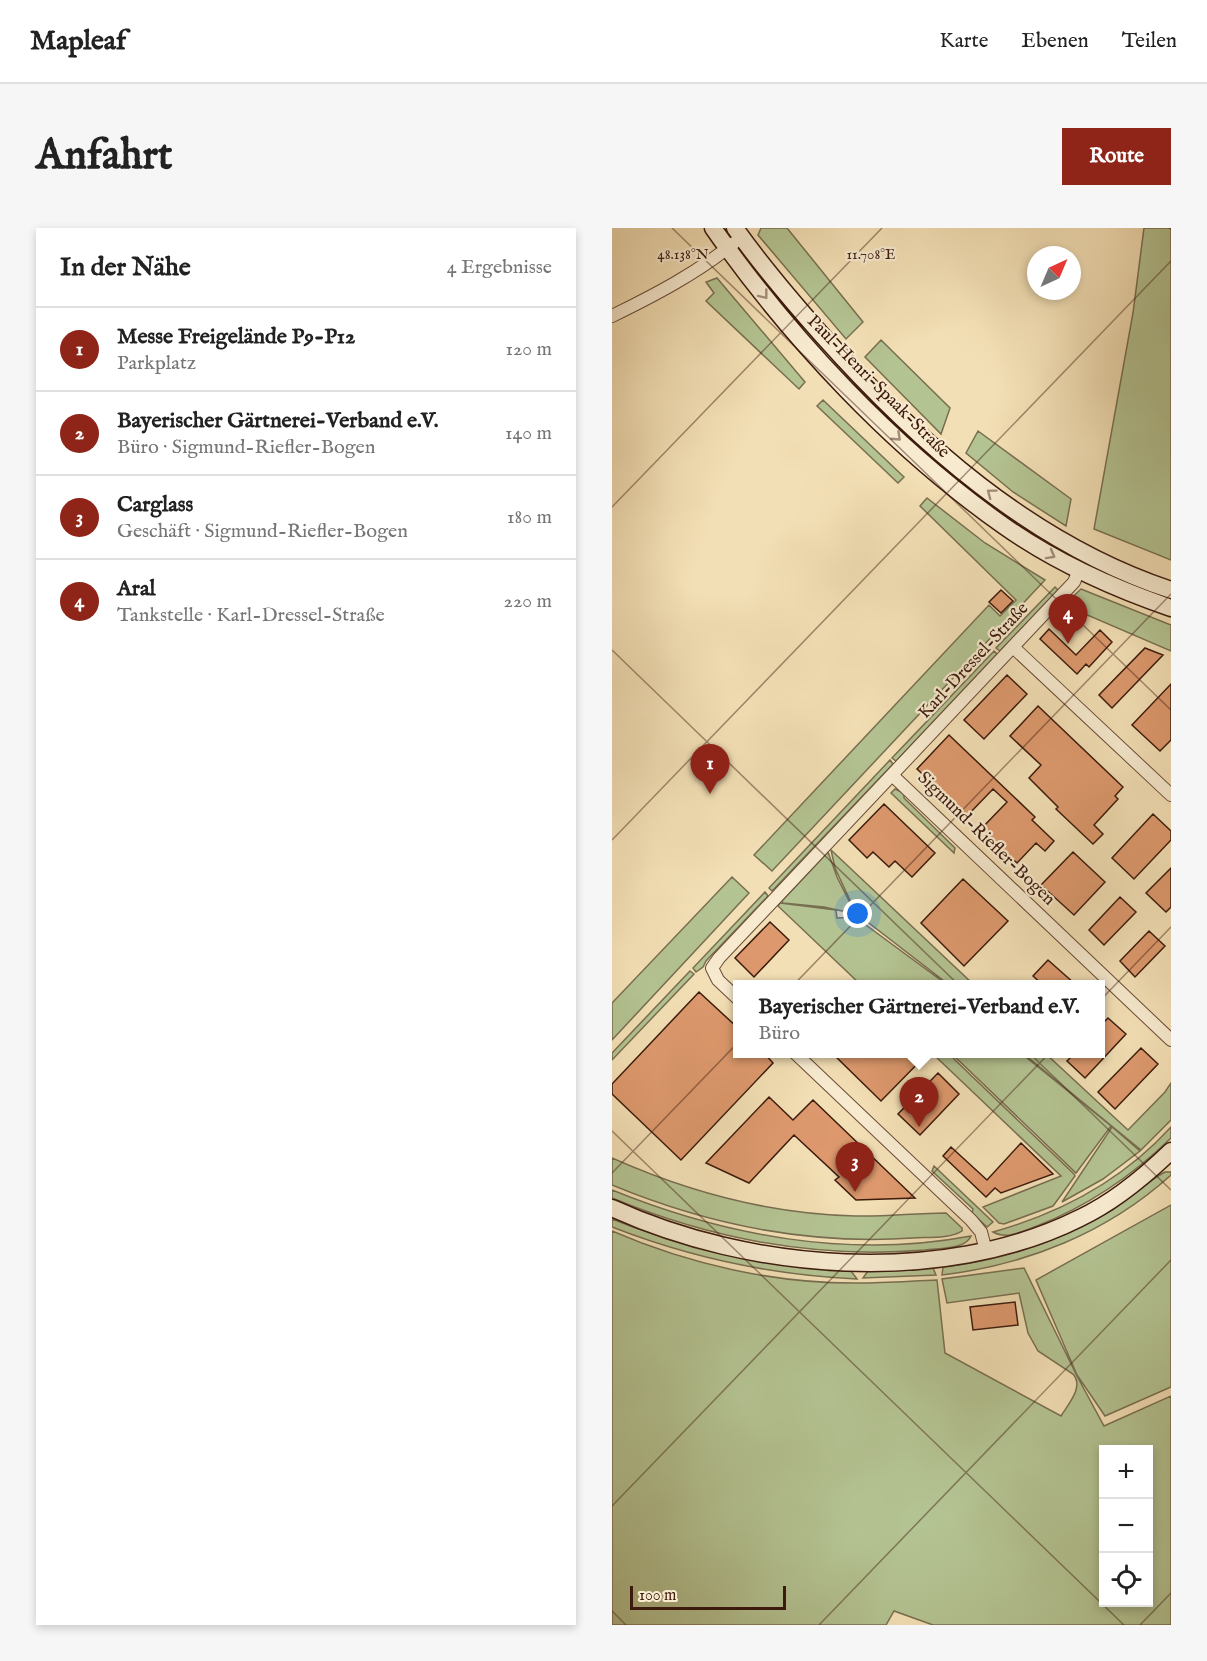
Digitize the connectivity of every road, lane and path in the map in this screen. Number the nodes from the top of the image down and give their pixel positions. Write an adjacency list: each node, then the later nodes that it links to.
1 (713, 228): 3 (main road, Paul-Henri-Spaak-Straße)
2 (738, 233): 3 (street); 6 (main road, Paul-Henri-Spaak-Straße, one-way to 2)
3 (728, 249): 4 (street); 5 (main road, Paul-Henri-Spaak-Straße, one-way to 5)
4 (612, 316)
5 (1079, 570): 7 (main road, Paul-Henri-Spaak-Straße); 8 (street, Karl-Dressel-Straße)
6 (1171, 590)
7 (1171, 608)
8 (1013, 647): 9 (street, Karl-Dressel-Straße); 10 (street)
9 (892, 775): 11 (street, Sigmund-Riefler-Bogen); 12 (street, Sigmund-Riefler-Bogen)
10 (1171, 795)
11 (733, 994)
12 (1171, 1040)
13 (800, 1058): 16 (street)
14 (1171, 1152): 16 (main road)
15 (612, 1208): 16 (main road)
16 (986, 1251)

